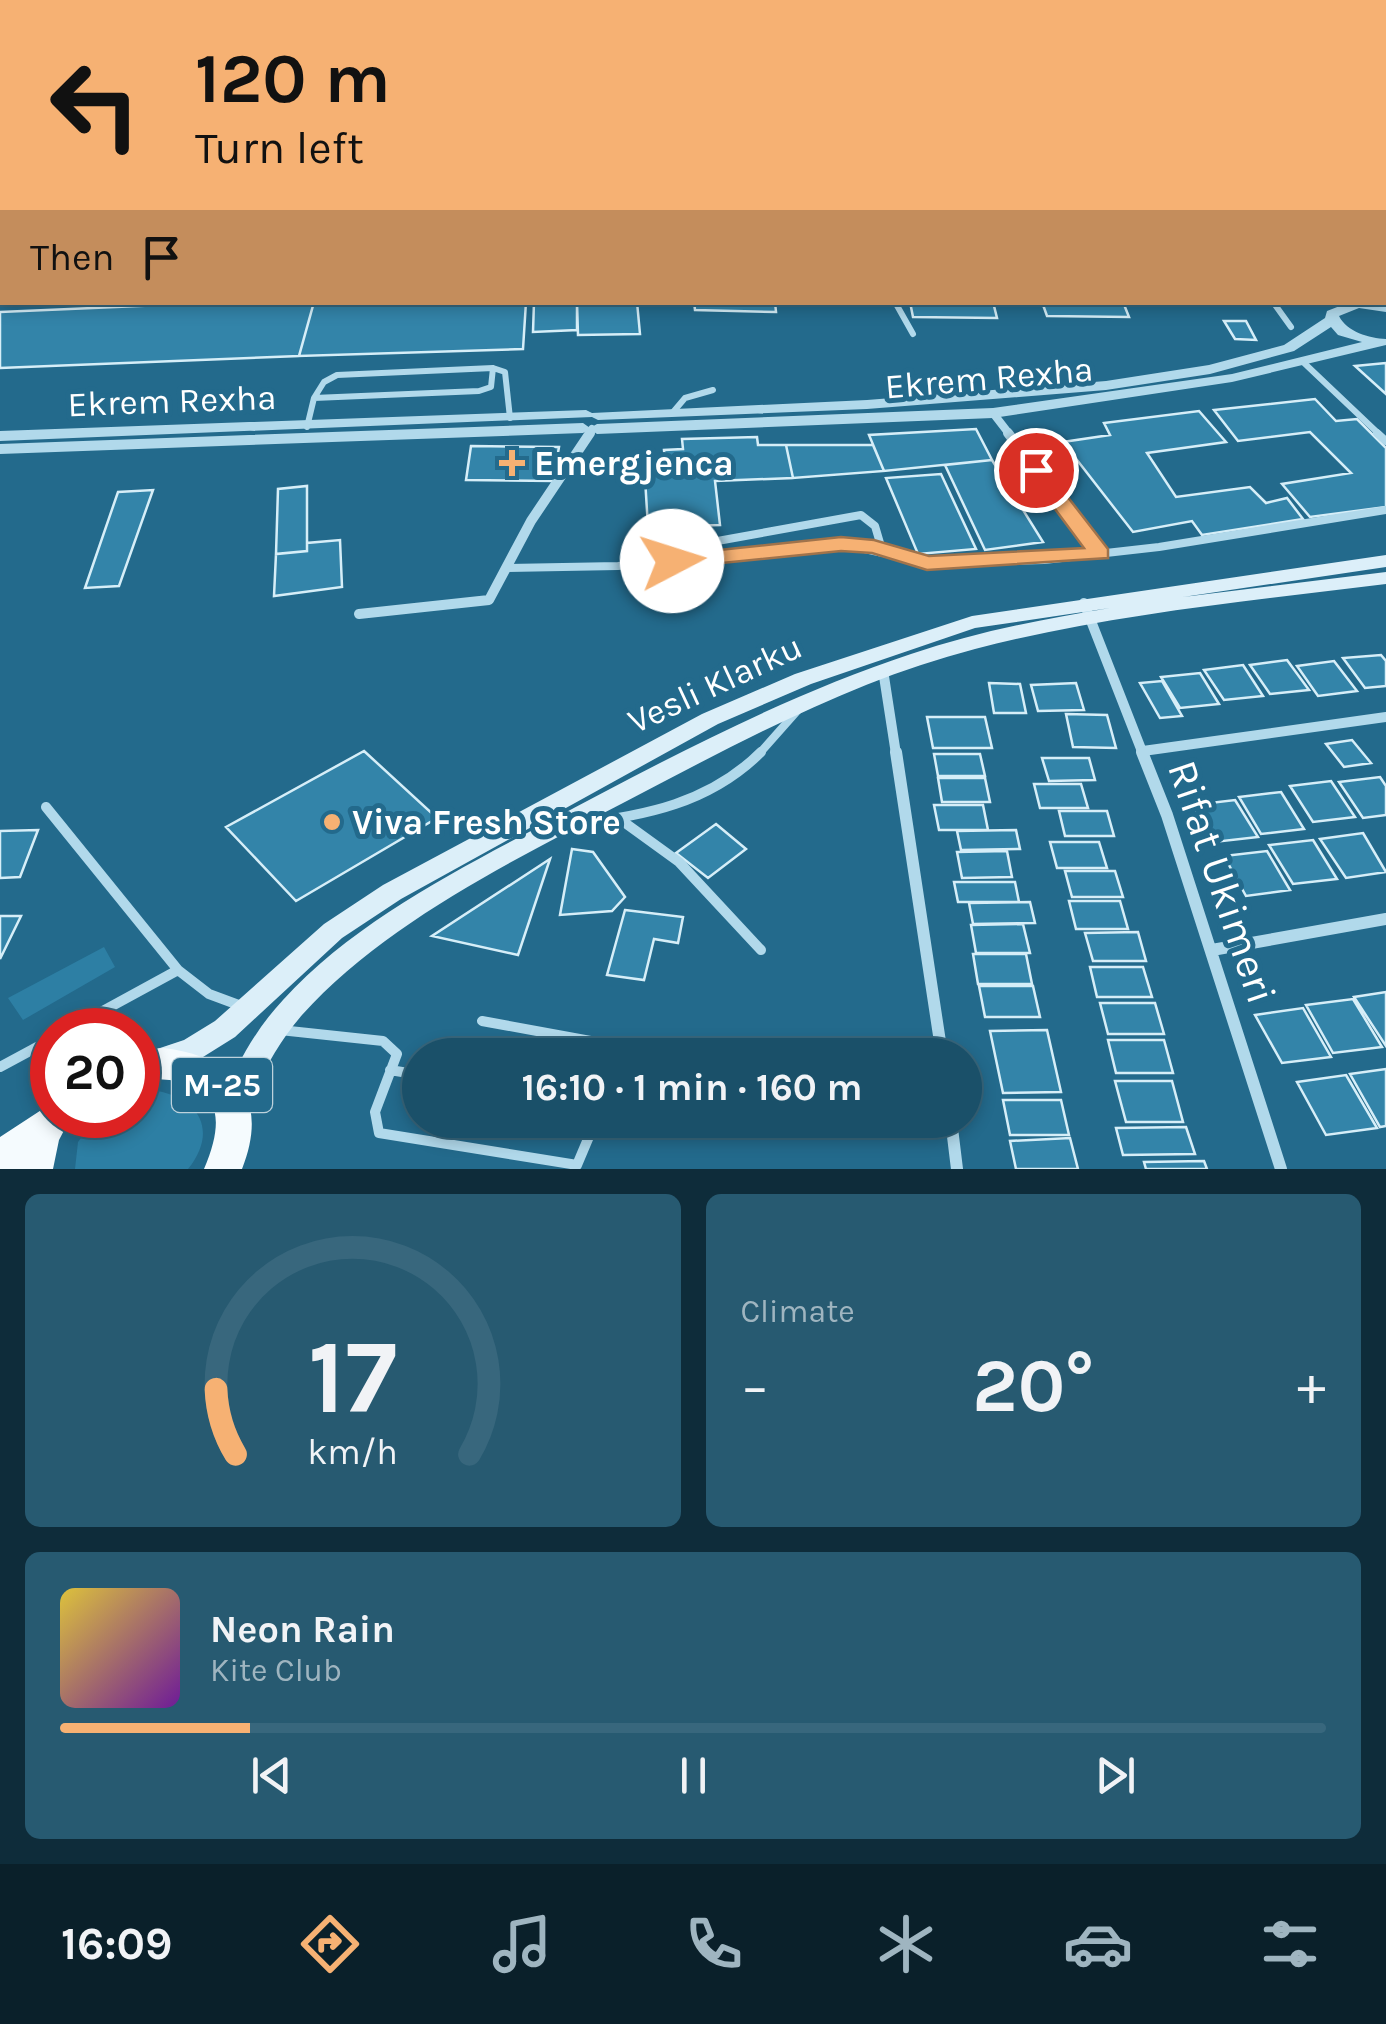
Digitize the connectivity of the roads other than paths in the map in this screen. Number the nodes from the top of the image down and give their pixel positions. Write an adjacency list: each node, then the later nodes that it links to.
1 (897, 305): 6 (lane)
2 (1276, 305): 5 (lane)
3 (1386, 308): 4 (street, Ekrem Rexha)
4 (1332, 320): 7 (street, Ekrem Rexha); 12 (street, Ekrem Rexha)
5 (1291, 326)
6 (913, 334)
7 (1383, 342): 8 (street, Ekrem Rexha)
8 (1302, 361): 13 (street, Ekrem Rexha); 18 (lane)
9 (494, 368): 11 (lane); 11 (lane); 14 (lane)
10 (713, 390): 12 (lane)
11 (314, 398): 16 (lane)
12 (674, 412): 15 (street, Ekrem Rexha)
13 (993, 413): 15 (street, Ekrem Rexha); 22 (street)
14 (510, 418): 15 (street, Ekrem Rexha); 16 (street, Ekrem Rexha)
15 (591, 423): 19 (street, Ekrem Rexha); 25 (street)
16 (307, 427): 17 (street, Ekrem Rexha)
17 (0, 436)
18 (1386, 441)
19 (0, 449)
20 (1386, 510): 22 (lane)
21 (874, 546): 22 (lane); 24 (lane); 24 (lane)
22 (1100, 554)
23 (1386, 560): 27 (main road, Vesli Klarku)
24 (672, 561): 25 (lane)
25 (508, 568): 28 (street)
26 (1386, 578): 27 (main road, Vesli Klarku)
27 (1088, 611): 29 (main road, Vesli Klarku); 32 (street, Rifat Ukimeri); 41 (main road, Vesli Klarku)
28 (359, 614)
29 (883, 670): 30 (main road, Vesli Klarku); 45 (street)
30 (804, 702): 34 (lane); 35 (main road, Vesli Klarku)
31 (1386, 716): 32 (street)
32 (1144, 751): 38 (street, Rifat Ukimeri)
33 (46, 806): 39 (lane)
34 (621, 820): 35 (lane); 37 (lane)
35 (561, 826): 43 (main road, Vesli Klarku)
36 (1386, 919): 38 (street)
37 (761, 950)
38 (1212, 950): 63 (street, Rifat Ukimeri)
39 (178, 970): 40 (lane); 41 (lane)
40 (108, 1008)
41 (248, 1009): 47 (main road, Vesli Klarku)
42 (482, 1021): 44 (lane)
43 (272, 1029): 50 (lane); 52 (main road, Vesli Klarku)
44 (559, 1038)
45 (939, 1038)
46 (30, 1051): 49 (lane)
47 (160, 1058)
48 (160, 1063): 52 (main road, M-25)
49 (0, 1068)
50 (390, 1070): 51 (lane); 54 (lane)
51 (402, 1072)
52 (234, 1103): 61 (main road, M-25)
53 (30, 1135): 59 (main road)
54 (402, 1137)
55 (42, 1138): 60 (main road)
56 (411, 1138): 57 (lane)
57 (588, 1138)
58 (954, 1138): 62 (street)
59 (0, 1158)
60 (34, 1169)
61 (223, 1169)
62 (958, 1169)
63 (1281, 1169)

